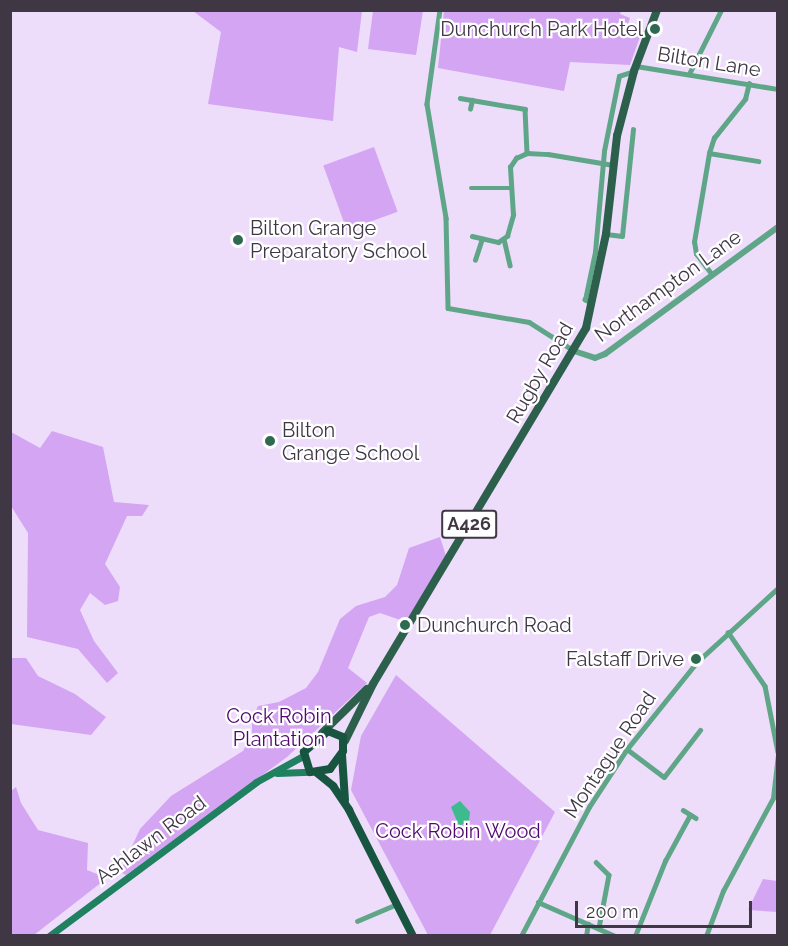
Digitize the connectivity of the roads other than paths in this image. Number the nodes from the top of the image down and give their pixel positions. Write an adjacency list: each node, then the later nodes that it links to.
1 (440, 10): 30 (street)
2 (657, 10): 4 (main road, Rugby Road / A426)
3 (721, 10): 5 (street)
4 (635, 69): 5 (street, Bilton Lane); 12 (street); 13 (main road, Rugby Road / A426)
5 (689, 74): 6 (street, Bilton Lane)
6 (749, 83): 7 (street, Bilton Lane); 15 (street)
7 (777, 89)
8 (460, 98): 9 (street)
9 (472, 100): 10 (street); 14 (street)
10 (470, 109)
11 (633, 130): 22 (street)
12 (604, 151): 13 (street); 17 (street)
13 (615, 152): 18 (main road, Rugby Road / A426)
14 (527, 153): 17 (street); 20 (street)
15 (709, 153): 16 (street); 28 (street)
16 (758, 161)
17 (603, 164): 18 (street); 29 (street)
18 (614, 165): 22 (main road, Rugby Road / A426)
19 (471, 188): 20 (street)
20 (510, 188): 25 (street)
21 (777, 227): 28 (street, Northampton Lane)
22 (606, 234): 29 (main road, Rugby Road / A426)
23 (472, 236): 24 (street)
24 (482, 239): 25 (street); 26 (street)
25 (504, 239): 27 (street)
26 (475, 260)
27 (510, 265)
28 (712, 275): 30 (street, Northampton Lane)
29 (593, 304): 30 (main road, Rugby Road / A426)
30 (574, 351): 33 (main road, Rugby Road / A426)
31 (777, 588): 32 (street, Montague Road)
32 (728, 632): 37 (street, Montague Road); 39 (street)
33 (373, 684): 35 (main road); 36 (main road, A426)
34 (700, 730): 37 (street)
35 (321, 734): 36 (highway); 40 (highway)
36 (345, 741): 38 (highway)
37 (627, 749): 49 (street, Montague Road)
38 (343, 751): 41 (highway); 44 (highway)
39 (777, 753): 43 (street)
40 (303, 756): 41 (highway); 42 (main road, Ashlawn Road)
41 (313, 772): 42 (main road); 44 (highway)
42 (272, 773): 54 (main road, Ashlawn Road)
43 (775, 798): 60 (street)
44 (349, 810): 50 (highway)
45 (683, 810): 46 (street)
46 (690, 815): 47 (street); 59 (street)
47 (696, 818)
48 (596, 862): 53 (street)
49 (538, 902): 52 (street); 56 (street, Montague Road)
50 (397, 904): 51 (street); 55 (highway)
51 (357, 921)
52 (588, 924): 53 (street); 57 (street)
53 (598, 928): 58 (street)
54 (50, 936)
55 (413, 936)
56 (521, 936)
57 (586, 936)
58 (615, 936)
59 (635, 936)
60 (706, 936)

